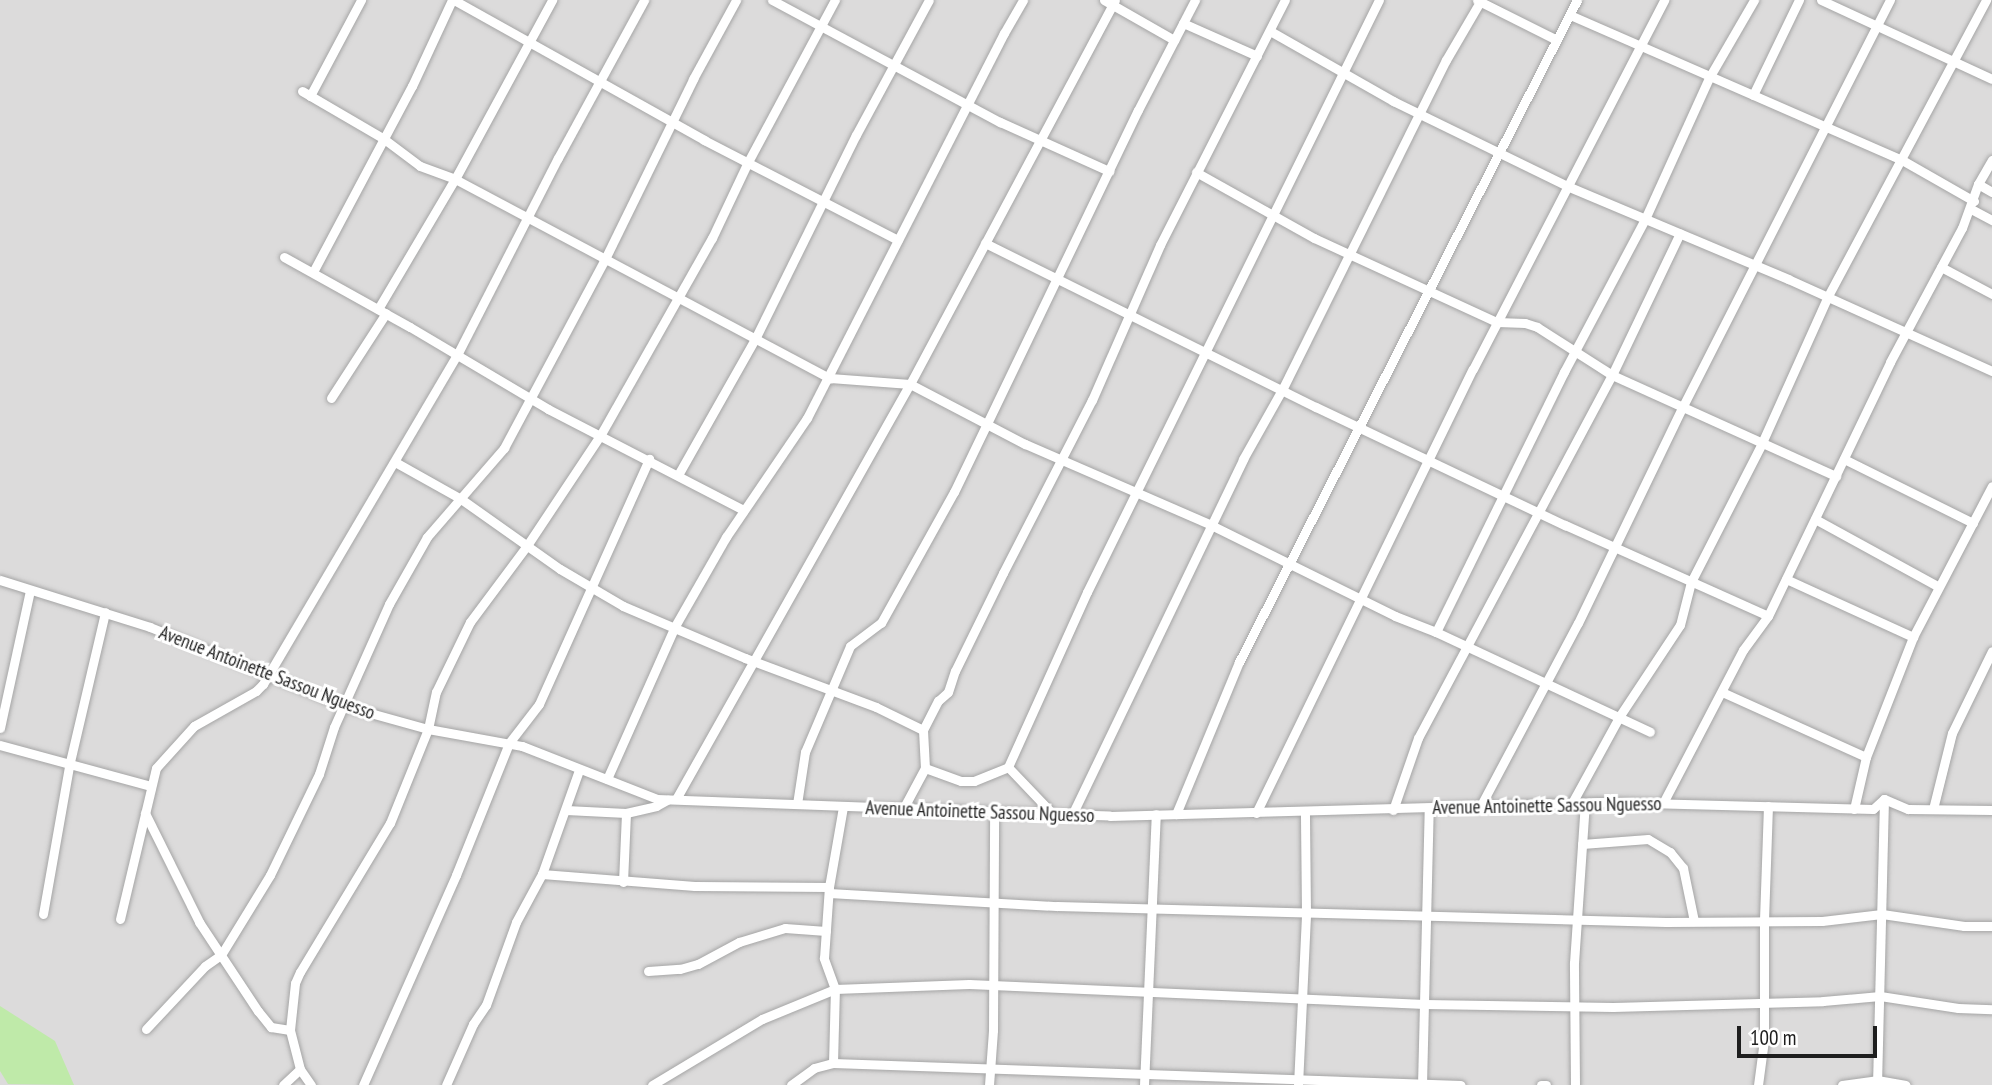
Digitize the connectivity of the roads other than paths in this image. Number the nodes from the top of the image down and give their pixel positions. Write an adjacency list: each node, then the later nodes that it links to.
1 (361, 0): 44 (street)
2 (453, 0): 30 (street); 44 (street)
3 (552, 0): 30 (street)
4 (644, 0): 38 (street)
5 (736, 0): 42 (street)
6 (772, 0): 25 (street)
7 (835, 0): 25 (street)
8 (929, 0): 34 (street)
9 (1023, 0): 40 (street)
10 (1104, 0): 22 (street)
11 (1195, 0): 24 (street)
12 (1285, 0): 27 (street)
13 (1379, 0): 35 (street)
14 (1577, 0): 23 (street)
15 (1664, 0): 31 (street)
16 (1754, 0): 36 (street)
17 (1799, 0): 39 (street)
18 (1821, 0): 26 (street)
19 (1890, 0): 26 (street)
20 (1986, 0): 33 (street)
21 (1479, 1): 29 (street); 41 (street)
22 (1114, 3): 28 (street); 45 (street)
23 (1570, 15): 29 (street); 31 (street)
24 (1183, 23): 28 (street); 32 (street)
25 (822, 24): 34 (street); 49 (street)
26 (1877, 26): 33 (street); 43 (street)
27 (1270, 31): 32 (street); 35 (street)
28 (1174, 40): 50 (street)
29 (1557, 40): 46 (street)
30 (529, 42): 38 (street); 52 (street)
31 (1639, 45): 36 (street); 54 (street)
32 (1257, 56): 51 (street)
33 (1951, 61): 37 (street); 47 (street)
34 (894, 64): 40 (street); 56 (street)
35 (1343, 74): 41 (street); 58 (street)
36 (1710, 76): 39 (street); 60 (street)
37 (1992, 79)
38 (600, 84): 42 (street); 59 (street)
39 (1753, 95): 43 (street)
40 (968, 104): 45 (street); 63 (street)
41 (1420, 114): 46 (street); 65 (street)
42 (672, 122): 49 (street); 67 (street)
43 (1825, 127): 47 (street); 68 (street)
44 (384, 139): 52 (street); 70 (street)
45 (1040, 140): 50 (street); 64 (street)
46 (1498, 152): 54 (street); 72 (street)
47 (1902, 160): 57 (street); 74 (street)
48 (1992, 160): 53 (street)
49 (748, 162): 56 (street); 75 (street)
50 (1109, 171): 71 (street)
51 (1196, 172): 58 (street); 77 (street)
52 (455, 179): 59 (street); 76 (street)
53 (1978, 184): 55 (street); 57 (street)
54 (1567, 186): 60 (street); 78 (street)
55 (1992, 192)
56 (823, 202): 63 (street); 80 (street)
57 (1972, 205): 61 (street); 69 (street)
58 (1273, 215): 65 (street); 81 (street)
59 (528, 218): 67 (street); 83 (street)
60 (1645, 219): 62 (street); 82 (street)
61 (1992, 220)
62 (1680, 233): 68 (street); 85 (street)
63 (898, 240): 86 (street)
64 (985, 243): 71 (street); 87 (street)
65 (1349, 253): 72 (street); 88 (street)
66 (284, 257): 70 (street)
67 (604, 261): 75 (street); 89 (street)
68 (1754, 265): 74 (street); 91 (street)
69 (1941, 267): 73 (street); 79 (street)
70 (313, 272): 76 (street)
71 (1056, 278): 77 (street); 92 (street)
72 (1427, 289): 78 (street); 93 (street)
73 (1992, 295)
74 (1828, 296): 79 (street); 95 (street)
75 (677, 298): 80 (street); 94 (street)
76 (382, 311): 83 (street); 90 (street)
77 (1131, 314): 81 (street); 96 (street)
78 (1497, 322): 82 (street); 97 (street)
79 (1905, 331): 84 (street); 98 (street)
80 (756, 337): 86 (street); 101 (street)
81 (1208, 352): 88 (street); 104 (street)
82 (1574, 352): 85 (street); 105 (street)
83 (457, 355): 89 (street); 100 (street)
84 (1992, 371)
85 (1612, 374): 91 (street); 108 (street)
86 (830, 378): 87 (street); 107 (street)
87 (910, 384): 92 (street); 129 (street)
88 (1283, 388): 93 (street); 111 (street)
89 (529, 397): 94 (street); 106 (street)
90 (331, 398)
91 (1683, 406): 95 (street); 113 (street)
92 (988, 423): 96 (street); 132 (street)
93 (1361, 426): 97 (street); 114 (street)
94 (601, 434): 99 (street); 112 (street)
95 (1762, 445): 102 (street); 117 (street)
96 (1062, 458): 104 (street); 138 (street)
97 (1428, 459): 105 (street); 121 (street)
98 (1844, 459): 102 (street); 110 (street)
99 (649, 460): 101 (street); 119 (street)
100 (395, 462): 106 (street); 130 (street)
101 (678, 475): 107 (street)
102 (1836, 476): 109 (street)
103 (1992, 486): 110 (street)
104 (1137, 492): 111 (street); 144 (street)
105 (1504, 495): 108 (street); 125 (street)
106 (461, 499): 112 (street); 134 (street)
107 (744, 510): 124 (street)
108 (1539, 512): 113 (street); 127 (street)
109 (1815, 519): 115 (street); 118 (street)
110 (1973, 523): 118 (street)
111 (1211, 525): 114 (street); 173 (street)
112 (526, 547): 119 (street); 137 (street)
113 (1613, 547): 117 (street); 131 (street)
114 (1290, 565): 121 (street); 172 (street)
115 (1786, 579): 123 (street); 126 (street)
116 (0, 580): 120 (street, Avenue Antoinette Sassou Nguesso)
117 (1691, 582): 123 (street); 135 (street)
118 (1939, 587): 126 (street)
119 (590, 588): 124 (street); 140 (street)
120 (30, 590): 122 (street, Avenue Antoinette Sassou Nguesso); 136 (street)
121 (1359, 599): 125 (street); 169 (street)
122 (105, 612): 130 (street, Avenue Antoinette Sassou Nguesso); 143 (street)
123 (1768, 616): 133 (street)
124 (675, 626): 129 (street); 147 (street)
125 (1436, 632): 127 (street)
126 (1913, 637): 142 (street)
127 (1468, 647): 131 (street); 163 (street)
128 (1992, 651): 161 (street)
129 (753, 661): 132 (street); 149 (street)
130 (268, 675): 134 (street, Avenue Antoinette Sassou Nguesso); 148 (street)
131 (1546, 683): 135 (street); 157 (street)
132 (830, 690): 138 (street); 154 (street)
133 (1722, 692): 142 (street); 153 (street)
134 (345, 706): 137 (street, Avenue Antoinette Sassou Nguesso); 190 (street)
135 (1619, 717): 139 (street); 151 (street)
136 (0, 728)
137 (428, 729): 140 (street, Avenue Antoinette Sassou Nguesso); 202 (street)
138 (923, 730): 145 (street)
139 (1650, 732)
140 (509, 743): 146 (street, Avenue Antoinette Sassou Nguesso); 212 (street)
141 (0, 745): 143 (street)
142 (1866, 757): 159 (street)
143 (69, 765): 148 (street); 181 (street)
144 (1008, 767): 145 (street); 168 (street)
145 (925, 768): 160 (street)
146 (579, 770): 147 (street, Avenue Antoinette Sassou Nguesso); 162 (street)
147 (607, 779): 149 (street, Avenue Antoinette Sassou Nguesso)
148 (151, 786): 166 (street)
149 (672, 799): 154 (street, Avenue Antoinette Sassou Nguesso); 167 (street)
150 (1884, 799): 159 (street, Avenue Antoinette Sassou Nguesso); 161 (street); 182 (street)
151 (1572, 803): 152 (street, Avenue Antoinette Sassou Nguesso); 157 (street, Avenue Antoinette Sassou Nguesso)
152 (1585, 803): 153 (street, Avenue Antoinette Sassou Nguesso); 174 (street)
153 (1662, 803): 155 (street, Avenue Antoinette Sassou Nguesso)
154 (797, 804): 156 (street, Avenue Antoinette Sassou Nguesso)
155 (1768, 806): 159 (street, Avenue Antoinette Sassou Nguesso); 186 (street)
156 (842, 807): 160 (street, Avenue Antoinette Sassou Nguesso); 177 (street)
157 (1480, 807): 158 (street, Avenue Antoinette Sassou Nguesso)
158 (1429, 808): 163 (street, Avenue Antoinette Sassou Nguesso); 183 (street)
159 (1854, 808)
160 (903, 809): 165 (street, Avenue Antoinette Sassou Nguesso)
161 (1933, 809): 164 (street)
162 (566, 810): 167 (street); 175 (street)
163 (1393, 810): 170 (street, Avenue Antoinette Sassou Nguesso)
164 (1992, 810)
165 (994, 811): 168 (street, Avenue Antoinette Sassou Nguesso); 178 (street)
166 (145, 813): 185 (street); 190 (street)
167 (626, 813): 176 (street)
168 (1052, 813): 173 (street, Avenue Antoinette Sassou Nguesso)
169 (1256, 813): 170 (street, Avenue Antoinette Sassou Nguesso); 172 (street, Avenue Antoinette Sassou Nguesso)
170 (1305, 813): 180 (street)
171 (1156, 814): 172 (street, Avenue Antoinette Sassou Nguesso); 173 (street, Avenue Antoinette Sassou Nguesso); 179 (street)
172 (1176, 814)
173 (1072, 815)
174 (1582, 844): 184 (street); 187 (street)
175 (542, 874): 176 (street); 213 (street)
176 (623, 882): 177 (street)
177 (829, 890): 178 (street); 189 (street)
178 (992, 901): 179 (street); 192 (street)
179 (1150, 907): 180 (street); 194 (street)
180 (1306, 912): 183 (street); 196 (street)
181 (43, 914)
182 (1882, 914): 186 (street); 188 (street); 195 (street)
183 (1426, 915): 184 (street); 198 (street)
184 (1576, 918): 187 (street); 199 (street)
185 (120, 919)
186 (1764, 920): 187 (street); 197 (street)
187 (1694, 921)
188 (1992, 926)
189 (826, 931): 191 (street); 193 (street)
190 (221, 955): 201 (street); 202 (street)
191 (648, 971)
192 (994, 985): 193 (street); 194 (street); 204 (street)
193 (835, 989): 203 (street); 214 (street)
194 (1146, 991): 196 (street); 206 (street)
195 (1880, 996): 197 (street); 200 (street); 208 (street)
196 (1302, 997): 198 (street); 207 (street)
197 (1764, 1000): 199 (street); 220 (street)
198 (1425, 1004): 199 (street); 209 (street)
199 (1575, 1006): 219 (street)
200 (1992, 1009)
201 (146, 1029)
202 (290, 1030): 205 (street)
203 (833, 1063): 204 (street); 215 (street)
204 (992, 1068): 206 (street); 216 (street)
205 (300, 1069): 210 (street); 211 (street)
206 (1143, 1073): 207 (street); 217 (street)
207 (1298, 1081): 209 (street)
208 (1877, 1082): 221 (street); 222 (street)
209 (1422, 1084): 218 (street)
210 (283, 1085)
211 (311, 1085)
212 (363, 1085)
213 (446, 1085)
214 (652, 1085)
215 (791, 1085)
216 (989, 1085)
217 (1144, 1085)
218 (1461, 1085)
219 (1575, 1085)
220 (1758, 1085)
221 (1842, 1085)
222 (1906, 1085)

